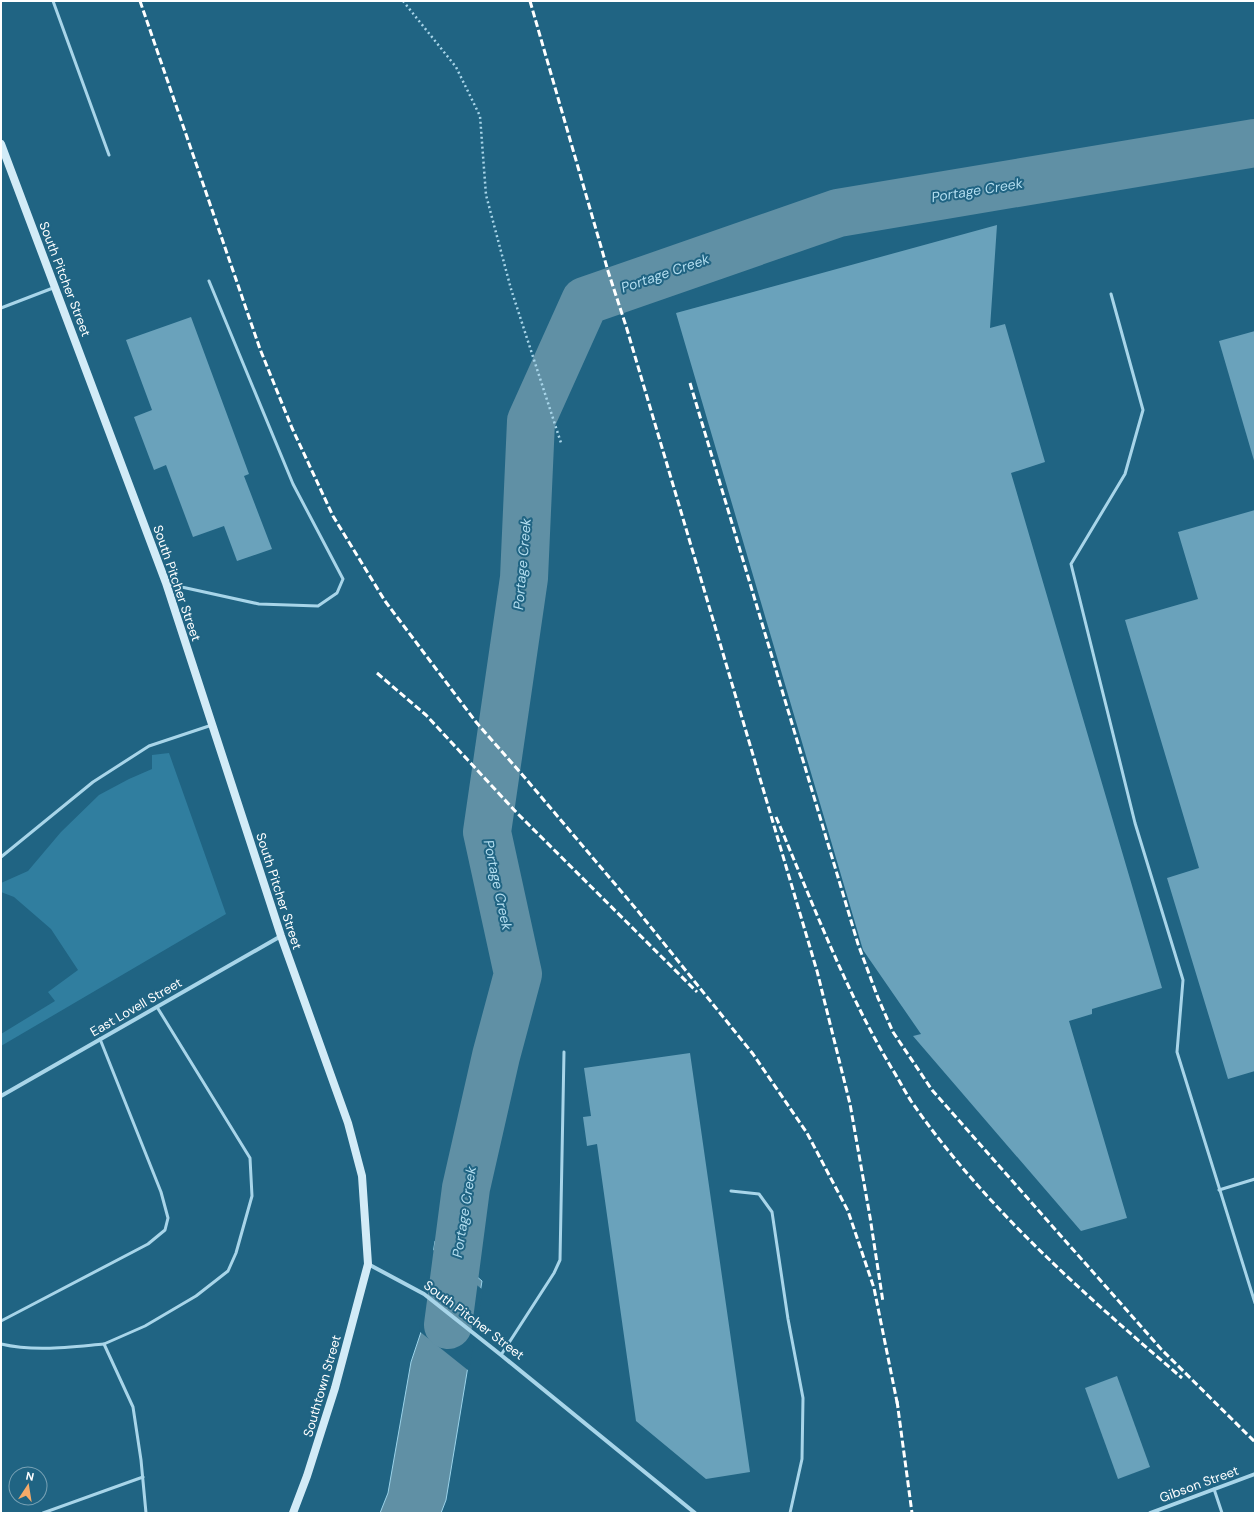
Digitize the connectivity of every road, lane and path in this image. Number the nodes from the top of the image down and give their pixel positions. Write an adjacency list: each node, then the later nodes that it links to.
1 (53, 1): 4 (lane)
2 (403, 1): 9 (path)
3 (1, 144): 6 (main road, South Pitcher Street)
4 (109, 156)
5 (209, 280): 10 (lane)
6 (55, 287): 8 (lane); 10 (main road, South Pitcher Street)
7 (1111, 294): 19 (lane)
8 (1, 308)
9 (561, 443)
10 (166, 583): 11 (main road, South Pitcher Street)
11 (212, 725): 12 (lane); 13 (main road, South Pitcher Street)
12 (1, 857)
13 (281, 936): 14 (street, East Lovell Street); 21 (main road, South Pitcher Street)
14 (157, 1007): 15 (street, East Lovell Street); 25 (lane)
15 (100, 1039): 17 (street, East Lovell Street); 23 (lane)
16 (564, 1052): 26 (lane)
17 (1, 1096)
18 (1255, 1179): 19 (lane)
19 (1219, 1190): 22 (lane)
20 (731, 1191): 34 (lane)
21 (368, 1264): 26 (street, South Pitcher Street); 32 (main road, Southtown Street)
22 (1255, 1303)
23 (1, 1321)
24 (1, 1344): 25 (lane)
25 (104, 1344): 28 (lane)
26 (501, 1355): 33 (street, South Pitcher Street)
27 (1255, 1474): 29 (street, Gibson Street)
28 (142, 1477): 30 (lane); 31 (lane)
29 (1214, 1489): 35 (street, Gibson Street); 36 (lane)
30 (43, 1513)
31 (146, 1513)
32 (293, 1513)
33 (695, 1513)
34 (790, 1513)
35 (1150, 1513)
36 (1222, 1513)

